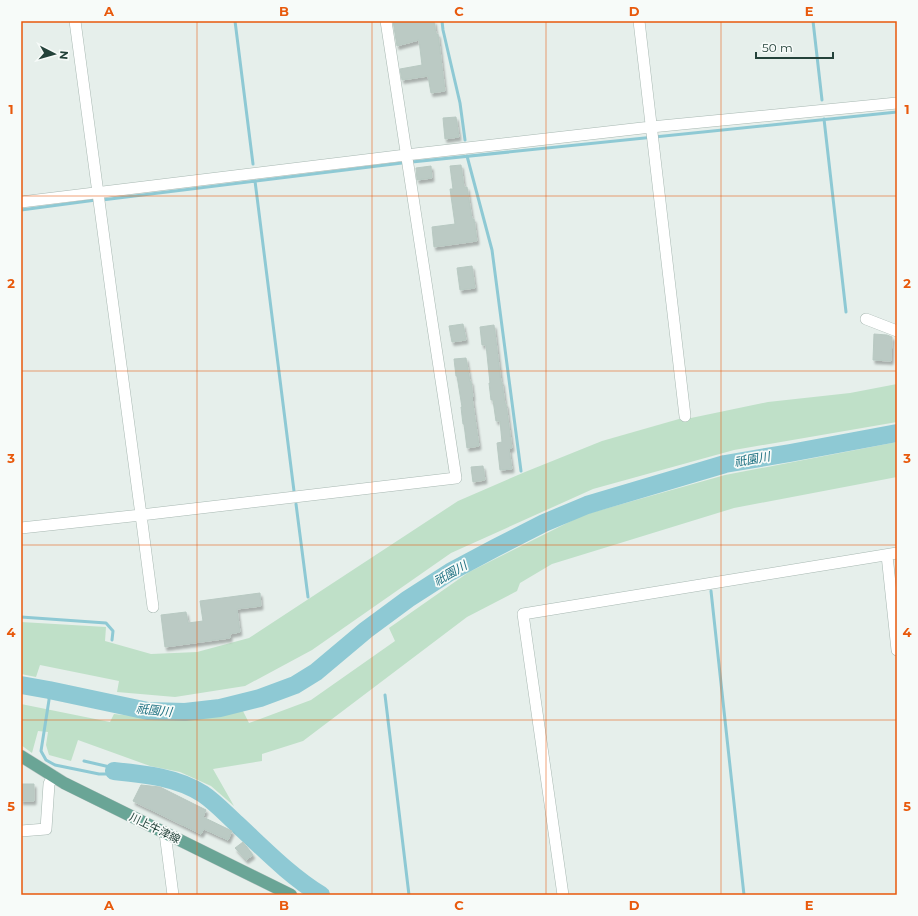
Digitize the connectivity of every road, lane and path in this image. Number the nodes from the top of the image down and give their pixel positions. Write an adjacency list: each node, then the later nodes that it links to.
1 (75, 21): 7 (street)
2 (386, 21): 6 (street)
3 (639, 21): 5 (street)
4 (897, 103): 5 (street)
5 (651, 127): 6 (street); 11 (street)
6 (406, 155): 7 (street); 12 (street)
7 (98, 192): 8 (street); 12 (street)
8 (21, 202)
9 (866, 319): 10 (street)
10 (897, 331)
11 (686, 416)
12 (141, 515): 13 (street); 15 (street)
13 (21, 528)
14 (892, 554): 16 (street); 23 (street)
15 (153, 607)
16 (897, 650)
17 (21, 756): 18 (main road, 川上牛津線)
18 (53, 776): 19 (street); 20 (main road, 川上牛津線)
19 (21, 831)
20 (165, 833): 21 (street); 22 (main road, 川上牛津線)
21 (173, 895)
22 (291, 895)
23 (562, 895)

